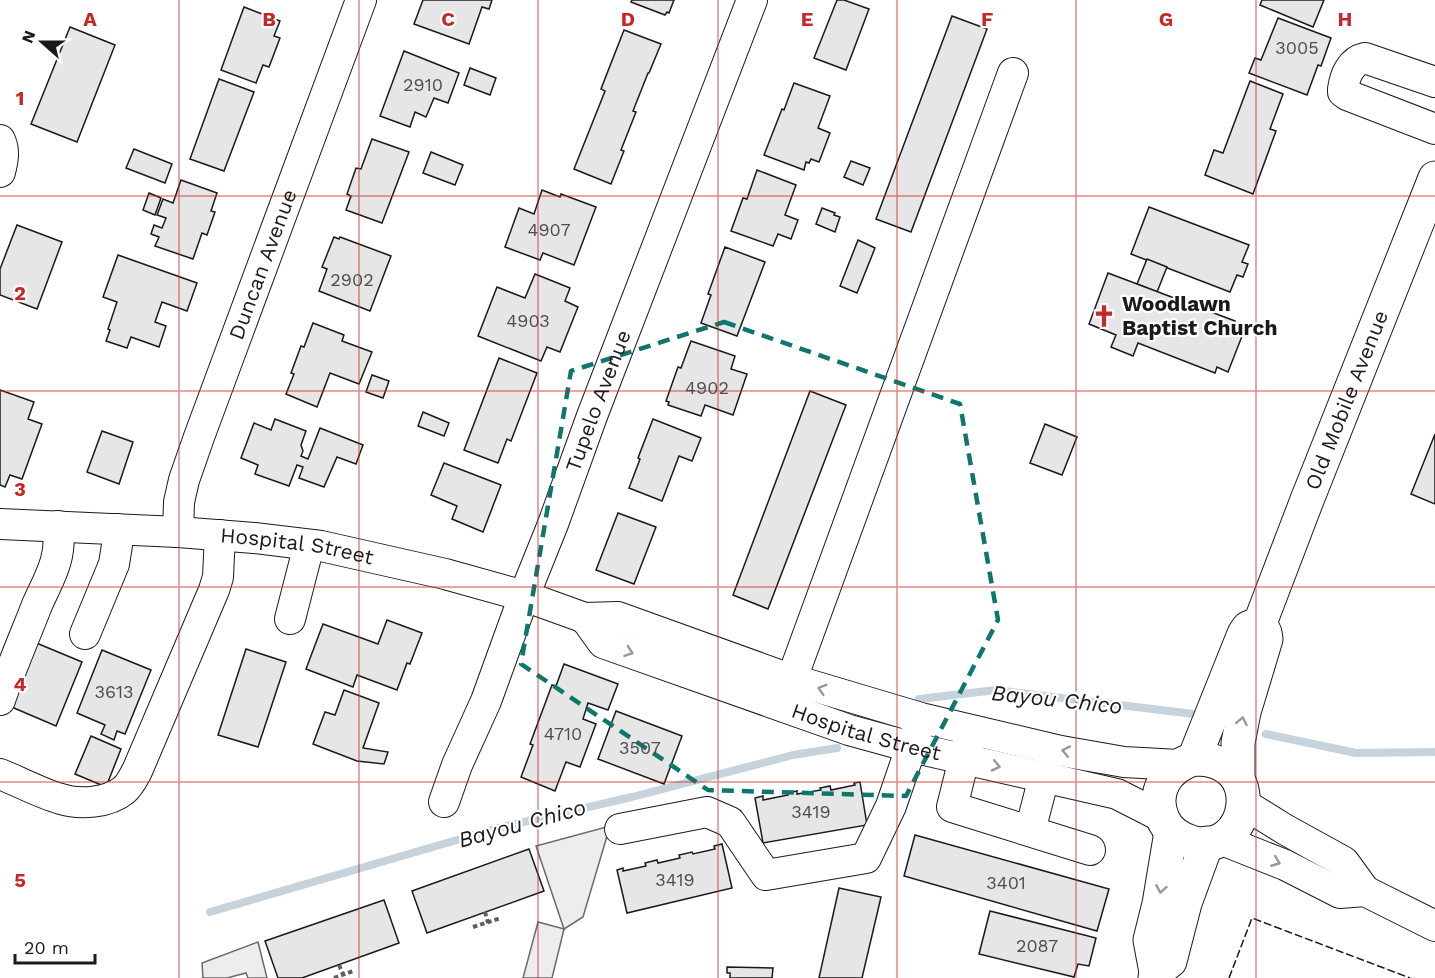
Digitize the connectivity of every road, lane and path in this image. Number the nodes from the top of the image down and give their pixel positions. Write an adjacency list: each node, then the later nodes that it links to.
1 (361, 0): 12 (street, Duncan Avenue)
2 (752, 0): 15 (street, Tupelo Avenue)
3 (1013, 73): 19 (street)
4 (1435, 82): 5 (street)
5 (1435, 129)
6 (0, 140): 7 (street)
7 (0, 172)
8 (1435, 178): 17 (main road, Old Mobile Avenue)
9 (0, 524): 10 (street, Hospital Street)
10 (58, 526): 11 (street, Hospital Street); 20 (street)
11 (117, 529): 12 (street, Hospital Street); 18 (street)
12 (178, 532): 13 (street, Hospital Street)
13 (220, 535): 14 (street, Hospital Street); 25 (street)
14 (309, 545): 15 (street, Hospital Street); 16 (street)
15 (524, 596): 19 (street, Hospital Street); 28 (street, Tupelo Avenue)
16 (290, 619)
17 (1260, 623): 24 (main road, Old Mobile Avenue); 27 (main road, Old Mobile Avenue, one-way to 17)
18 (85, 634)
19 (786, 692): 21 (street, Hospital Street, one-way to 19); 23 (street, Hospital Street)
20 (0, 700)
21 (921, 718): 22 (street, Hospital Street); 23 (street)
22 (968, 744): 23 (street, Hospital Street); 24 (street, Hospital Street, one-way to 22); 26 (street, Hospital Street, one-way to 26); 31 (street)
23 (911, 747): 30 (street)
24 (1186, 762): 27 (main road); 29 (main road, Old Mobile Avenue)
25 (0, 774)
26 (1044, 777): 29 (street, Hospital Street); 31 (street)
27 (1240, 791): 32 (main road, Old Mobile Avenue); 34 (street)
28 (444, 802)
29 (1167, 824): 32 (main road); 43 (main road, Old Mobile Avenue, one-way to 43)
30 (620, 829)
31 (1030, 831): 33 (street)
32 (1214, 842): 34 (street, one-way to 34); 43 (main road, Old Mobile Avenue)
33 (1090, 850)
34 (1365, 891): 39 (street)
35 (485, 912): 37 (path)
36 (501, 918): 37 (path)
37 (488, 922): 38 (path)
38 (473, 927)
39 (1435, 927)
40 (339, 965): 42 (path)
41 (353, 971): 42 (path)
42 (343, 974): 44 (path)
43 (1155, 975)
44 (333, 978)

